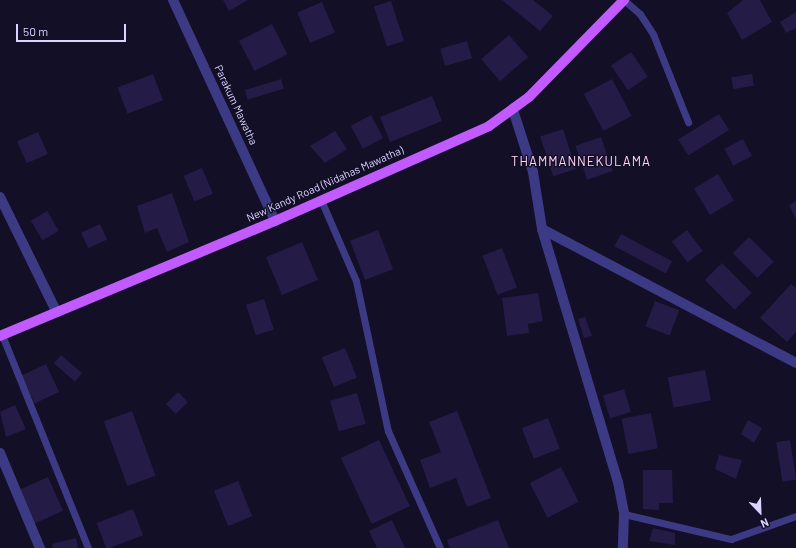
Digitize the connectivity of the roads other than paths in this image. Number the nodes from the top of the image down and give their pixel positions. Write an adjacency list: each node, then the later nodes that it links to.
1 (173, 0): 7 (street, Parakum Mawatha)
2 (624, 0): 3 (main road, New Kandy Road (Nidahas Mawatha)); 4 (lane)
3 (513, 110): 6 (main road, New Kandy Road (Nidahas Mawatha)); 8 (street)
4 (688, 122)
5 (0, 197): 9 (street)
6 (321, 200): 7 (main road, New Kandy Road (Nidahas Mawatha)); 17 (lane)
7 (275, 221): 9 (main road, New Kandy Road (Nidahas Mawatha))
8 (542, 229): 11 (street); 13 (street)
9 (56, 311): 10 (main road, New Kandy Road (Nidahas Mawatha))
10 (1, 335): 16 (lane)
11 (796, 363)
12 (0, 453): 15 (street)
13 (624, 514): 14 (lane); 18 (street)
14 (796, 516)
15 (40, 548)
16 (88, 548)
17 (440, 548)
18 (623, 548)

